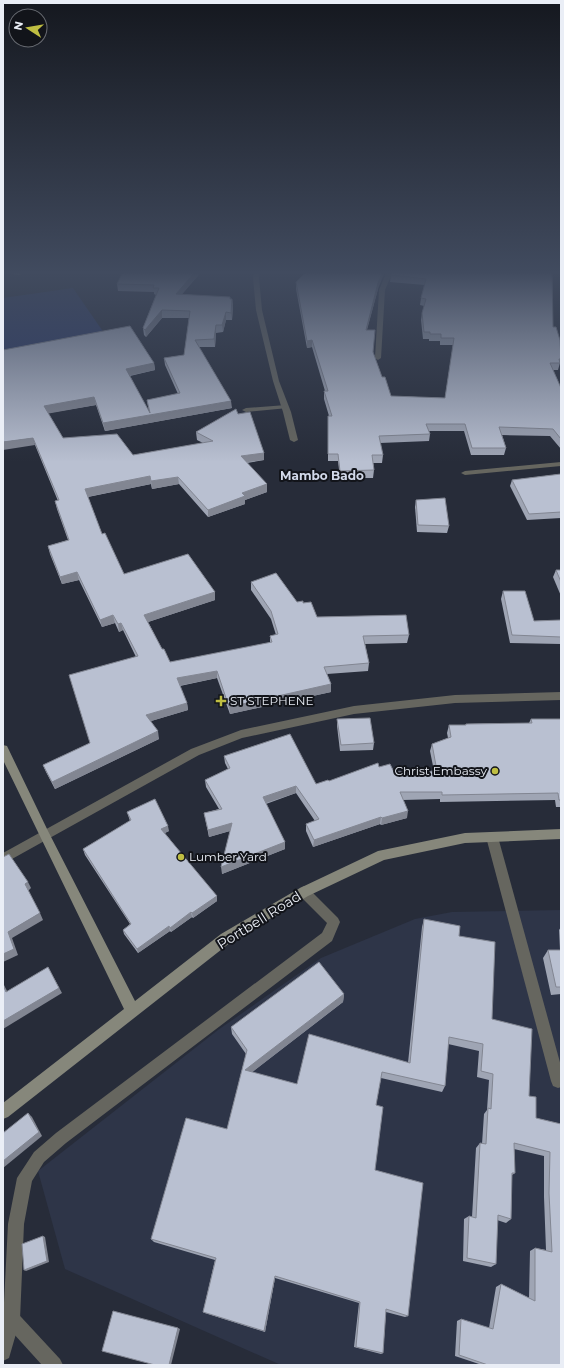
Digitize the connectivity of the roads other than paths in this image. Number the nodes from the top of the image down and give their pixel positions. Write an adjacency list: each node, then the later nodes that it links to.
1 (265, 335): 4 (street)
2 (379, 335): 3 (street)
3 (378, 358)
4 (286, 407): 5 (street); 6 (street)
5 (246, 410)
6 (294, 440)
7 (561, 464): 8 (street)
8 (465, 473)
9 (561, 696): 12 (street)
10 (3, 749): 12 (main road)
11 (561, 834): 13 (main road, Portbell Road)
12 (44, 836): 14 (street); 16 (main road)
13 (492, 837): 15 (main road, Portbell Road); 17 (street)
14 (3, 859)
15 (304, 892): 16 (main road, Portbell Road); 19 (street)
16 (132, 1010): 18 (main road, Portbell Road)
17 (558, 1081)
18 (3, 1112)
19 (8, 1315): 20 (street); 21 (street)
20 (3, 1352)
21 (54, 1365)

